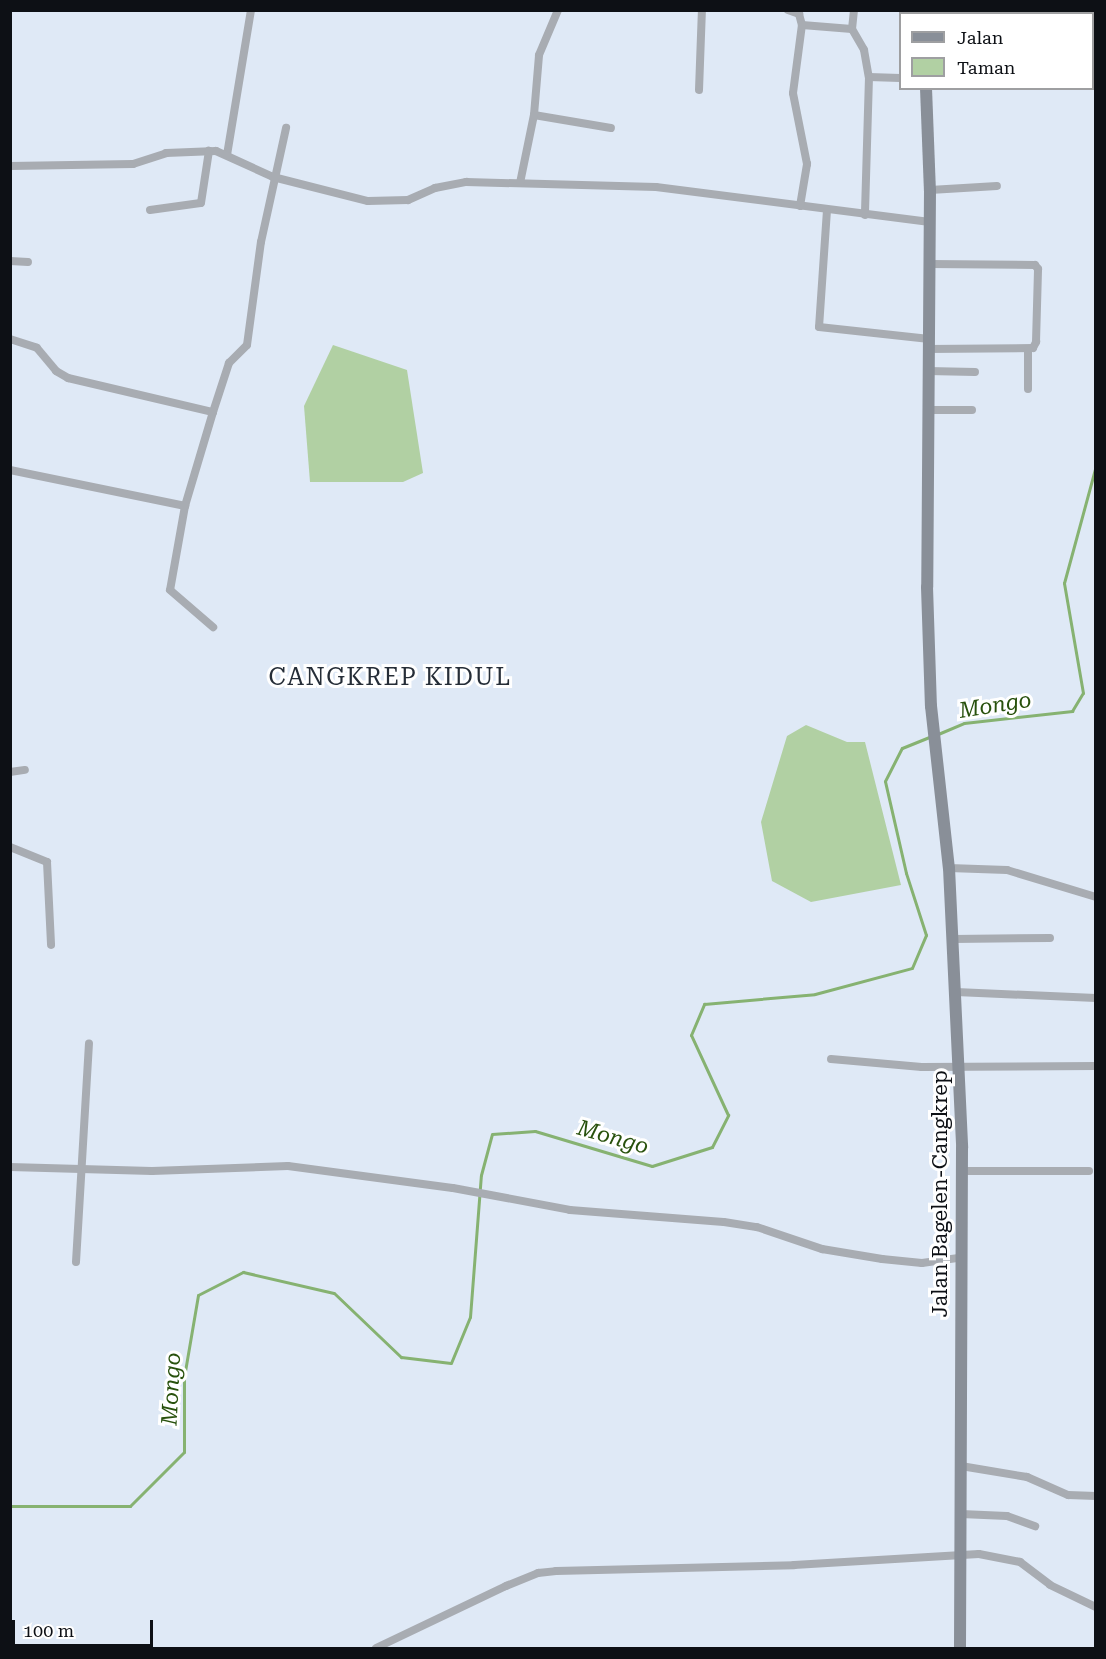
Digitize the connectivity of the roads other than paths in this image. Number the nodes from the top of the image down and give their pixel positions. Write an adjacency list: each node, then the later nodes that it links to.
1 (251, 10): 16 (street)
2 (558, 10): 12 (street)
3 (702, 10): 10 (street)
4 (788, 10): 6 (street)
5 (854, 10): 7 (street)
6 (802, 25): 7 (street); 22 (street)
7 (852, 29): 8 (street)
8 (869, 77): 9 (street); 25 (street)
9 (899, 78)
10 (699, 90)
11 (926, 90): 21 (main road, Jalan Bagelen-Cangkrep)
12 (534, 115): 14 (street); 19 (street)
13 (286, 128): 18 (street)
14 (611, 128)
15 (209, 151): 16 (street); 17 (street); 23 (street)
16 (227, 154): 18 (street)
17 (10, 166)
18 (273, 177): 19 (street); 38 (street)
19 (520, 183): 22 (street)
20 (997, 186): 21 (street)
21 (930, 190): 26 (main road, Jalan Bagelen-Cangkrep)
22 (800, 206): 24 (street)
23 (150, 210)
24 (827, 210): 25 (street); 31 (street)
25 (865, 215): 26 (street)
26 (930, 222): 29 (main road, Jalan Bagelen-Cangkrep)
27 (10, 261): 28 (street)
28 (28, 262)
29 (929, 264): 31 (main road, Jalan Bagelen-Cangkrep); 32 (street)
30 (10, 339): 38 (street)
31 (929, 344): 32 (street); 33 (main road, Jalan Bagelen-Cangkrep)
32 (1029, 349): 35 (street)
33 (928, 371): 34 (street); 36 (main road, Jalan Bagelen-Cangkrep)
34 (975, 372)
35 (1029, 389)
36 (928, 410): 37 (street); 45 (main road, Jalan Bagelen-Cangkrep)
37 (972, 410)
38 (213, 412): 40 (street)
39 (10, 470): 40 (street)
40 (186, 506): 41 (street)
41 (213, 627)
42 (25, 770): 43 (street)
43 (10, 772)
44 (10, 847): 49 (street)
45 (949, 868): 46 (street); 48 (main road, Jalan Bagelen-Cangkrep)
46 (1095, 897)
47 (1050, 938): 48 (street)
48 (953, 939): 50 (main road, Jalan Bagelen-Cangkrep)
49 (51, 945)
50 (956, 992): 51 (street); 55 (main road, Jalan Bagelen-Cangkrep)
51 (1095, 998)
52 (89, 1043): 57 (street)
53 (831, 1059): 55 (street)
54 (1095, 1066): 55 (street)
55 (959, 1067): 58 (main road, Jalan Bagelen-Cangkrep)
56 (10, 1167): 57 (street)
57 (85, 1168): 60 (street); 61 (street)
58 (961, 1171): 59 (street); 60 (main road, Jalan Bagelen-Cangkrep)
59 (1089, 1171)
60 (959, 1258): 62 (main road, Jalan Bagelen-Cangkrep)
61 (76, 1262)
62 (961, 1466): 63 (street); 64 (main road, Jalan Bagelen-Cangkrep)
63 (1095, 1496)
64 (961, 1514): 65 (street); 66 (main road, Jalan Bagelen-Cangkrep)
65 (1035, 1526)
66 (961, 1555): 67 (street); 68 (street); 69 (main road, Jalan Bagelen-Cangkrep)
67 (1095, 1607)
68 (376, 1648)
69 (960, 1648)

